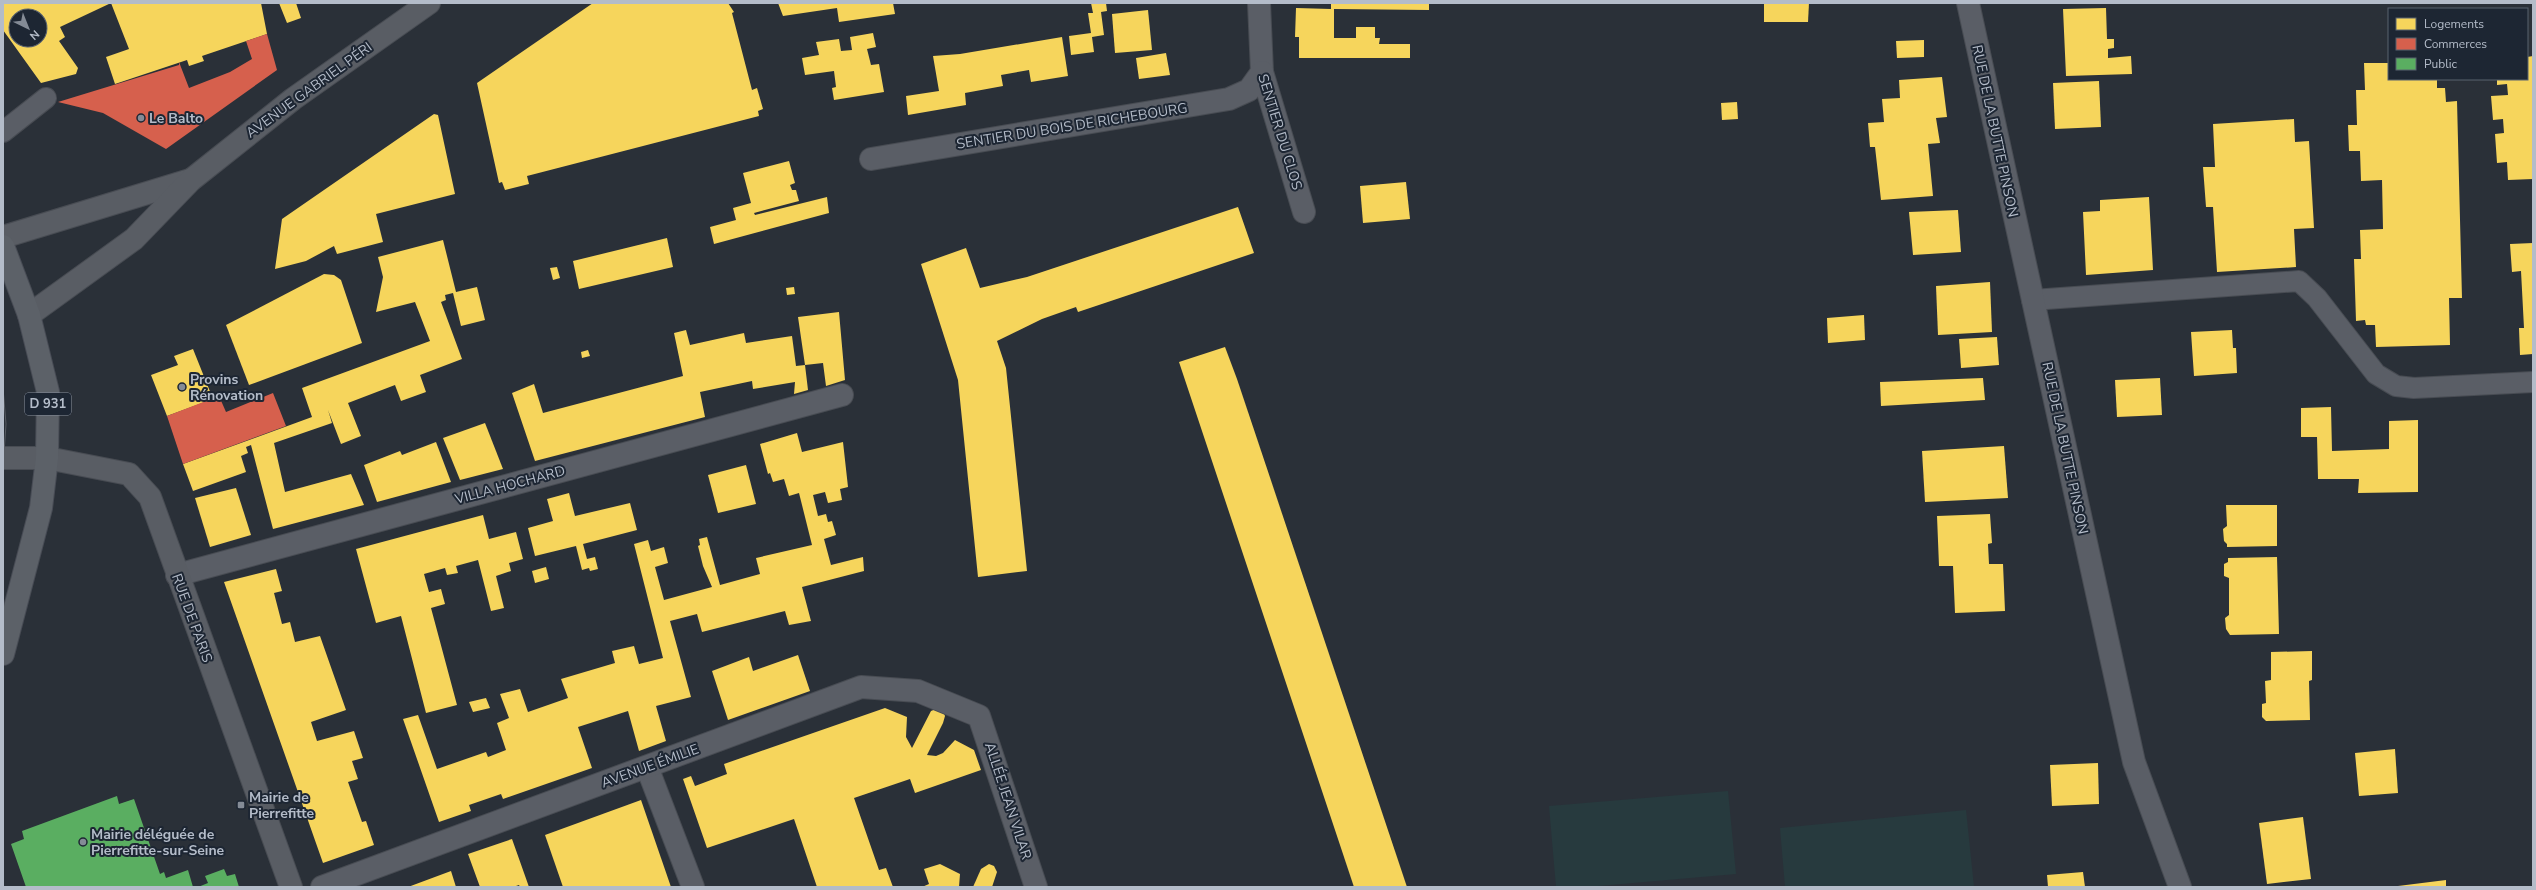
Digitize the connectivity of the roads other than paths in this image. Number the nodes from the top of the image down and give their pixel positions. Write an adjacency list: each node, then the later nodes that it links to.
1 (429, 3): 8 (street, AVENUE GABRIEL PÉRI)
2 (1259, 3): 4 (street, SENTIER DU CLOS)
3 (1968, 3): 12 (street, RUE DE LA BUTTE PINSON)
4 (1262, 72): 7 (street, SENTIER DU BOIS DE RICHEBOURG); 9 (street, SENTIER DU CLOS)
5 (46, 98): 6 (lane)
6 (3, 132)
7 (871, 159)
8 (191, 180): 10 (street, AVENUE GABRIEL PÉRI); 13 (street, AVENUE GABRIEL PÉRI)
9 (1304, 212)
10 (3, 237)
11 (3, 246): 13 (main road, D 931)
12 (2032, 300): 14 (lane); 26 (street, RUE DE LA BUTTE PINSON)
13 (29, 315): 17 (main road, D 931)
14 (2533, 382)
15 (842, 395): 18 (street, VILLA HOCHARD)
16 (3, 458): 17 (street, RUE DE PARIS)
17 (47, 458): 18 (street, RUE DE PARIS); 19 (main road, D 931)
18 (177, 575): 22 (street, RUE DE PARIS)
19 (3, 654)
20 (979, 716): 21 (street, AVENUE ÉMILIE); 25 (street, ALLÉE JEAN VILAR)
21 (647, 767): 23 (street, AVENUE ÉMILIE); 24 (street)
22 (291, 887)
23 (322, 887)
24 (694, 887)
25 (1036, 887)
26 (2180, 887)

